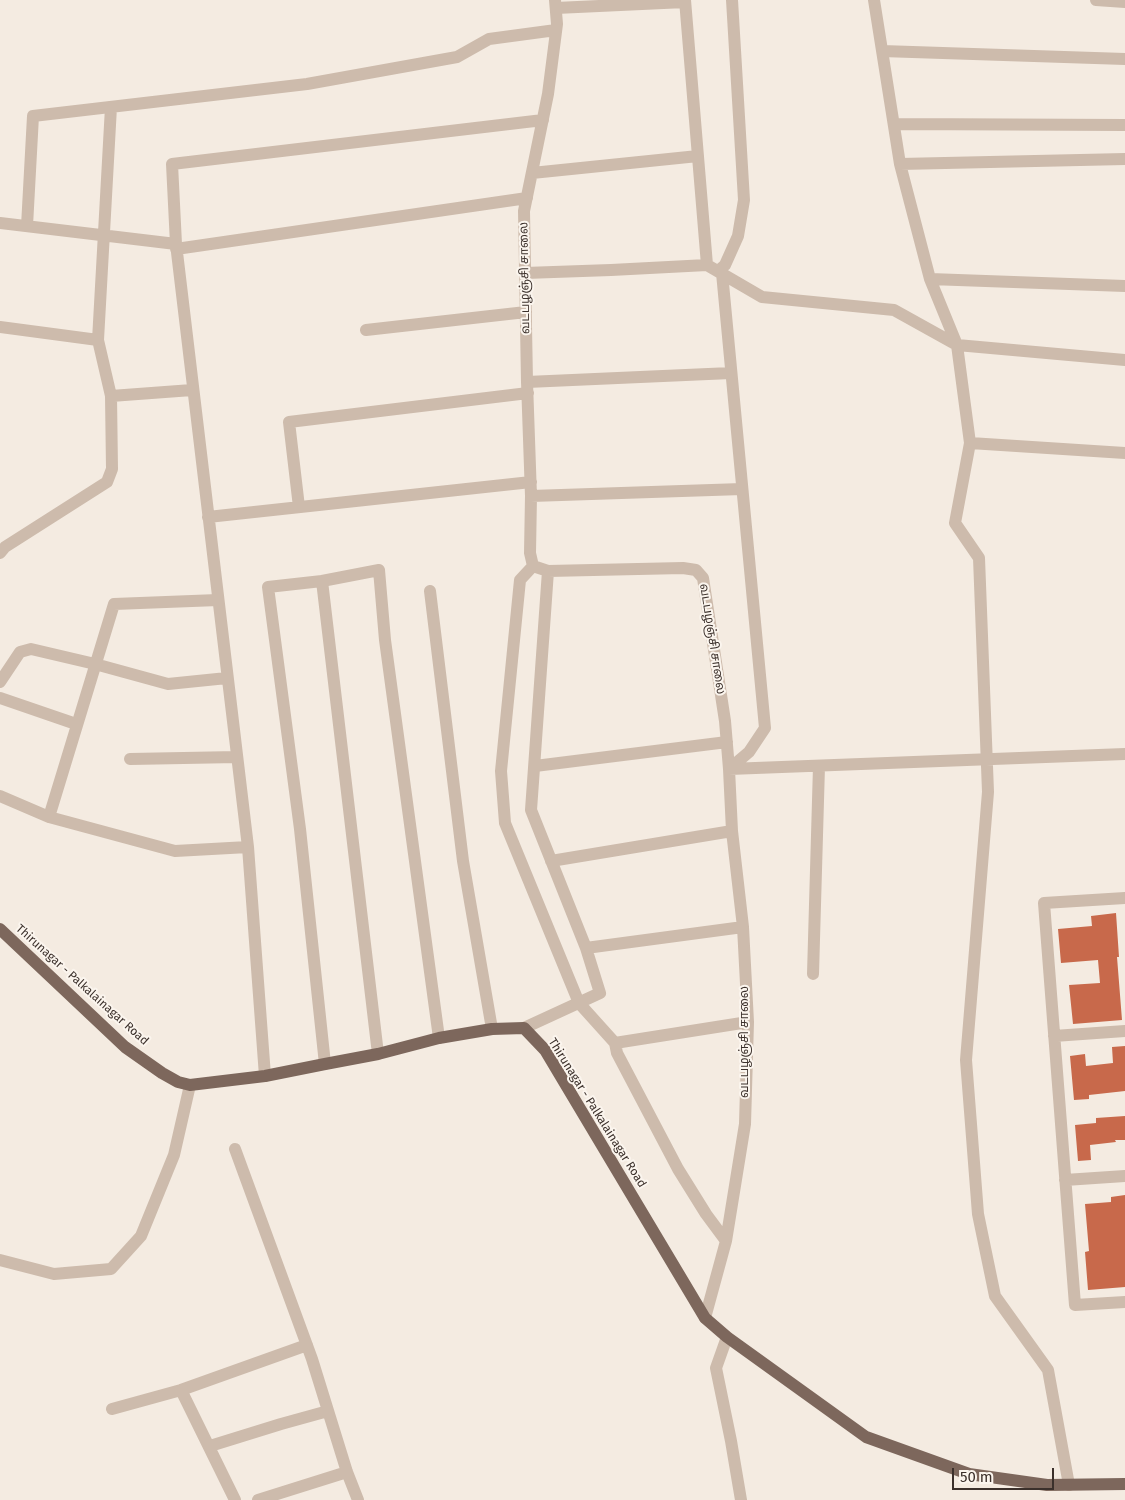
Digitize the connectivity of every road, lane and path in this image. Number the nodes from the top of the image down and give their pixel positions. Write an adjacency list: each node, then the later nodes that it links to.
1 (732, 0): 23 (street)
2 (874, 0): 8 (street)
3 (1096, 0): 5 (street)
4 (685, 1): 6 (street); 14 (street)
5 (1125, 2)
6 (555, 4): 7 (street, வடபழஞ்சி சாலை)
7 (556, 30): 10 (street); 11 (street, வடபழஞ்சி சாலை)
8 (882, 50): 9 (street); 12 (street)
9 (1125, 59)
10 (111, 107): 20 (street); 21 (street)
11 (543, 120): 17 (street, வடபழஞ்சி சாலை); 22 (street)
12 (894, 124): 13 (street); 16 (street)
13 (1125, 125)
14 (698, 156): 17 (street); 23 (street)
15 (1125, 158): 16 (street)
16 (900, 164): 25 (street)
17 (532, 173): 18 (street, வடபழஞ்சி சாலை)
18 (527, 198): 22 (street); 24 (street, வடபழஞ்சி சாலை)
19 (0, 223): 20 (street)
20 (27, 226): 21 (street)
21 (104, 235): 22 (street); 30 (street)
22 (176, 246): 35 (street)
23 (716, 270): 24 (street); 31 (street); 33 (street)
24 (525, 272): 27 (street, வடபழஞ்சி சாலை)
25 (930, 279): 26 (street); 31 (street)
26 (1125, 286)
27 (526, 312): 29 (street); 34 (street, வடபழஞ்சி சாலை)
28 (0, 327): 30 (street)
29 (366, 330)
30 (98, 340): 36 (street)
31 (956, 345): 32 (street); 37 (street)
32 (1125, 360)
33 (731, 373): 34 (street); 40 (street)
34 (527, 388): 39 (street, வடபழஞ்சி சாலை); 42 (street)
35 (192, 390): 36 (street); 43 (street)
36 (111, 396): 44 (street)
37 (970, 443): 38 (street); 59 (street)
38 (1125, 453)
39 (531, 482): 41 (street, வடபழஞ்சி சாலை); 42 (street)
40 (742, 488): 41 (street); 62 (street)
41 (531, 496): 45 (street, வடபழஞ்சி சாலை)
42 (299, 507): 43 (street)
43 (208, 517): 49 (street)
44 (0, 553)
45 (533, 566): 46 (street, வடபழஞ்சி சாலை); 73 (street)
46 (548, 571): 55 (street, வடபழஞ்சி சாலை); 60 (street)
47 (322, 581): 79 (street); 81 (street); 82 (street)
48 (430, 591): 76 (street)
49 (218, 600): 50 (street); 51 (street)
50 (95, 664): 51 (street); 52 (street); 54 (street)
51 (228, 678): 57 (street)
52 (0, 682)
53 (0, 698): 54 (street)
54 (76, 724): 64 (street)
55 (727, 742): 60 (street); 62 (street, வடபழஞ்சி சாலை)
56 (1125, 754): 59 (street)
57 (237, 757): 58 (street); 66 (street)
58 (130, 759)
59 (987, 760): 61 (street); 99 (street)
60 (535, 766): 67 (street)
61 (819, 766): 62 (street); 72 (street)
62 (730, 769): 65 (street, வடபழஞ்சி சாலை)
63 (0, 796): 64 (street)
64 (49, 817): 66 (street)
65 (732, 831): 67 (street); 69 (street, வடபழஞ்சி சாலை)
66 (248, 847): 83 (street)
67 (551, 860): 71 (street)
68 (1125, 898): 78 (street)
69 (743, 927): 71 (street); 74 (street, வடபழஞ்சி சாலை)
70 (0, 930): 84 (main road, Thirunagar - Palkalainagar Road)
71 (586, 948): 73 (street)
72 (813, 974)
73 (579, 1003): 75 (street); 80 (street)
74 (748, 1022): 80 (street); 88 (street, வடபழஞ்சி சாலை)
75 (524, 1028): 76 (main road, Thirunagar - Palkalainagar Road); 91 (main road, Thirunagar - Palkalainagar Road)
76 (492, 1029): 79 (main road, Thirunagar - Palkalainagar Road)
77 (1125, 1031): 78 (street)
78 (1054, 1036): 87 (street)
79 (439, 1038): 81 (main road, Thirunagar - Palkalainagar Road)
80 (615, 1043): 88 (street)
81 (378, 1054): 82 (main road, Thirunagar - Palkalainagar Road)
82 (325, 1064): 83 (main road, Thirunagar - Palkalainagar Road)
83 (265, 1076): 84 (main road, Thirunagar - Palkalainagar Road)
84 (190, 1085): 89 (street)
85 (235, 1148): 93 (street)
86 (1125, 1176): 87 (street)
87 (1065, 1180): 90 (street)
88 (726, 1241): 91 (street, வடபழஞ்சி சாலை)
89 (0, 1260)
90 (1125, 1302)
91 (705, 1318): 92 (main road, Thirunagar - Palkalainagar Road)
92 (727, 1337): 99 (main road, Thirunagar - Palkalainagar Road); 104 (street)
93 (307, 1346): 94 (street); 96 (street)
94 (181, 1390): 95 (street); 97 (street)
95 (112, 1409)
96 (328, 1412): 97 (street); 98 (street)
97 (210, 1446): 101 (street)
98 (347, 1472): 102 (street); 103 (street)
99 (1069, 1484): 100 (main road, Thirunagar - Palkalainagar Road)
100 (1125, 1484)
101 (235, 1500)
102 (258, 1500)
103 (358, 1500)
104 (741, 1500)

